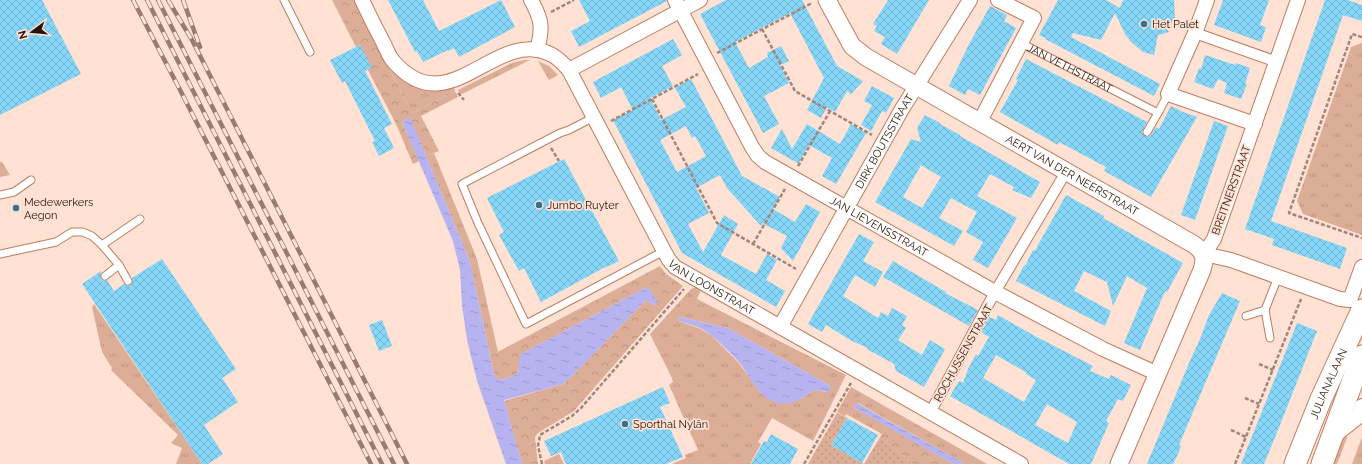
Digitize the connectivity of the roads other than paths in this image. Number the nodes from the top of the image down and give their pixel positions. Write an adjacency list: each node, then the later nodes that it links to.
1 (284, 0): 14 (lane)
2 (362, 0): 13 (street)
3 (531, 0): 13 (street)
4 (700, 0): 10 (street)
5 (827, 0): 17 (street, AERT VAN DER NEERSTRAAT)
6 (970, 0): 17 (street, DIRK BOUTSSTRAAT)
7 (998, 0): 12 (street, JAN VETHSTRAAT)
8 (1207, 0): 11 (street)
9 (1298, 0): 15 (street, BREITNERSTRAAT)
10 (678, 5): 16 (street); 27 (street, JAN LIEVENSSTRAAT)
11 (1194, 34): 15 (street); 18 (street)
12 (1021, 43): 19 (lane, JAN VETHSTRAAT); 21 (street)
13 (537, 50): 16 (street, VAN LOONSTRAAT)
14 (310, 52)
15 (1276, 62): 22 (street, BREITNERSTRAAT)
16 (569, 70): 20 (street, VAN LOONSTRAAT)
17 (917, 87): 21 (street, AERT VAN DER NEERSTRAAT); 27 (street, DIRK BOUTSSTRAAT)
18 (1168, 94): 19 (lane); 22 (street)
19 (1158, 113): 23 (lane)
20 (596, 122): 30 (street, VAN LOONSTRAAT); 30 (lane)
21 (980, 122): 24 (street, AERT VAN DER NEERSTRAAT)
22 (1255, 124): 32 (street, BREITNERSTRAAT)
23 (1147, 132)
24 (1066, 172): 32 (street, AERT VAN DER NEERSTRAAT); 38 (street, ROCHUSSENSTRAAT)
25 (31, 180): 26 (lane)
26 (0, 195)
27 (847, 209): 38 (street, JAN LIEVENSSTRAAT); 42 (street, DIRK BOUTSSTRAAT)
28 (140, 219): 29 (lane)
29 (102, 245): 31 (lane); 33 (lane)
30 (664, 251): 42 (street, VAN LOONSTRAAT)
31 (0, 254)
32 (1204, 254): 36 (street, AERT VAN DER NEERSTRAAT); 45 (street, BREITNERSTRAAT)
33 (118, 265): 35 (lane); 37 (lane)
34 (1362, 267): 39 (street, JULIANALAAN)
35 (104, 276)
36 (1278, 277): 39 (street, AERT VAN DER NEERSTRAAT); 40 (lane)
37 (128, 281)
38 (995, 292): 45 (street, JAN LIEVENSSTRAAT); 47 (street, ROCHUSSENSTRAAT)
39 (1356, 305): 49 (main road, JULIANALAAN)
40 (1265, 310): 41 (lane); 43 (lane)
41 (1246, 316)
42 (780, 327): 47 (street, VAN LOONSTRAAT)
43 (1270, 338)
44 (1362, 356): 48 (main road, JULIANALAAN)
45 (1158, 374): 51 (street, BREITNERSTRAAT)
46 (1362, 406): 48 (street)
47 (930, 413): 50 (street, VAN LOONSTRAAT)
48 (1332, 438): 52 (main road, JULIANALAAN)
49 (1296, 462)
50 (1021, 464)
51 (1119, 464)
52 (1322, 464)

